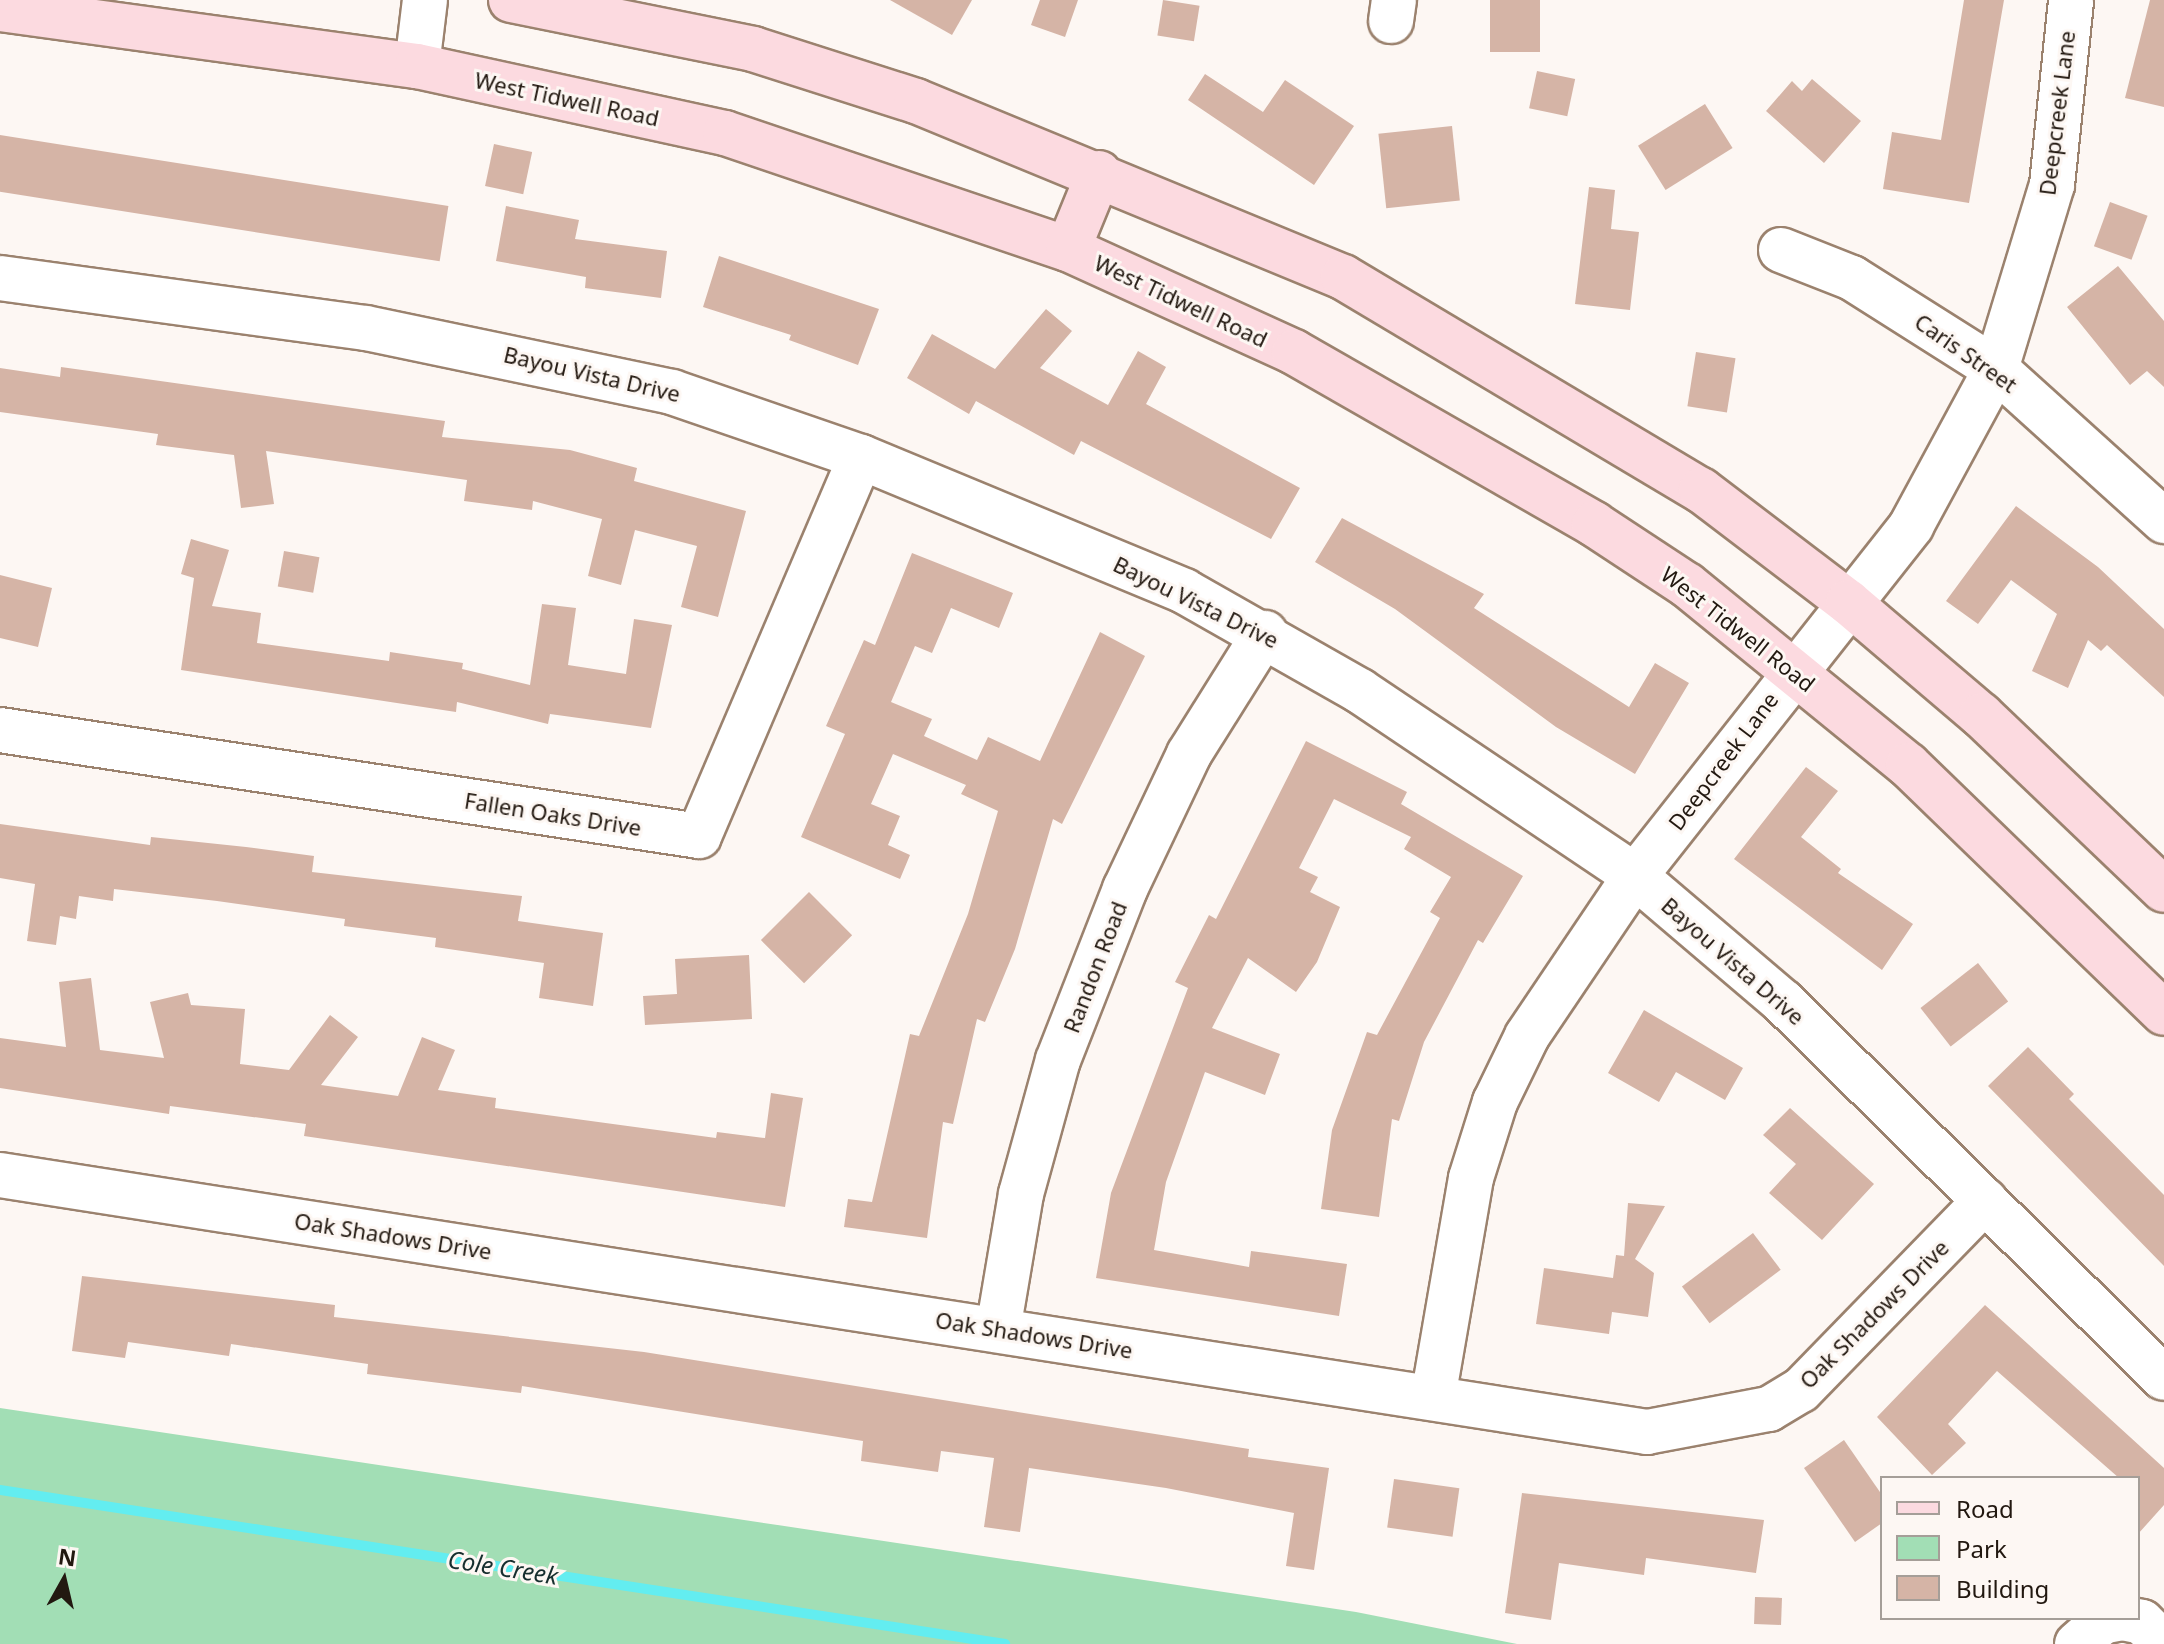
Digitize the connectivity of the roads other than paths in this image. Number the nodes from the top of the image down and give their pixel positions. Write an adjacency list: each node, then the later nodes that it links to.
1 (425, 0): 5 (street)
2 (511, 0): 6 (main road)
3 (2071, 0): 10 (street, Deepcreek Lane)
4 (0, 9): 5 (main road, West Tidwell Road)
5 (417, 66): 7 (main road, West Tidwell Road)
6 (1099, 173): 7 (main road); 13 (main road)
7 (1068, 249): 15 (main road, West Tidwell Road)
8 (1781, 250): 10 (street, Caris Street)
9 (0, 278): 11 (street, Bayou Vista Drive)
10 (1996, 369): 12 (street, Caris Street); 13 (street, Deepcreek Lane)
11 (861, 457): 14 (street, Bayou Vista Drive); 16 (street, Fallen Oaks Drive)
12 (2164, 521)
13 (1848, 602): 15 (street, Deepcreek Lane); 18 (main road)
14 (1265, 633): 17 (street, Bayou Vista Drive); 22 (street, Randon Road)
15 (1792, 670): 17 (street, Deepcreek Lane); 19 (main road, West Tidwell Road)
16 (0, 730)
17 (1635, 876): 21 (street, Bayou Vista Drive); 24 (street, Deepcreek Lane)
18 (2164, 890)
19 (2164, 1013)
20 (0, 1175): 22 (street, Oak Shadows Drive)
21 (1985, 1201): 23 (street, Bayou Vista Drive); 24 (street, Oak Shadows Drive)
22 (998, 1330): 24 (street, Oak Shadows Drive)
23 (2164, 1378)
24 (1433, 1398)
25 (2112, 1620): 28 (street)
26 (2127, 1620): 27 (street)
27 (2162, 1635)
28 (2077, 1644)

